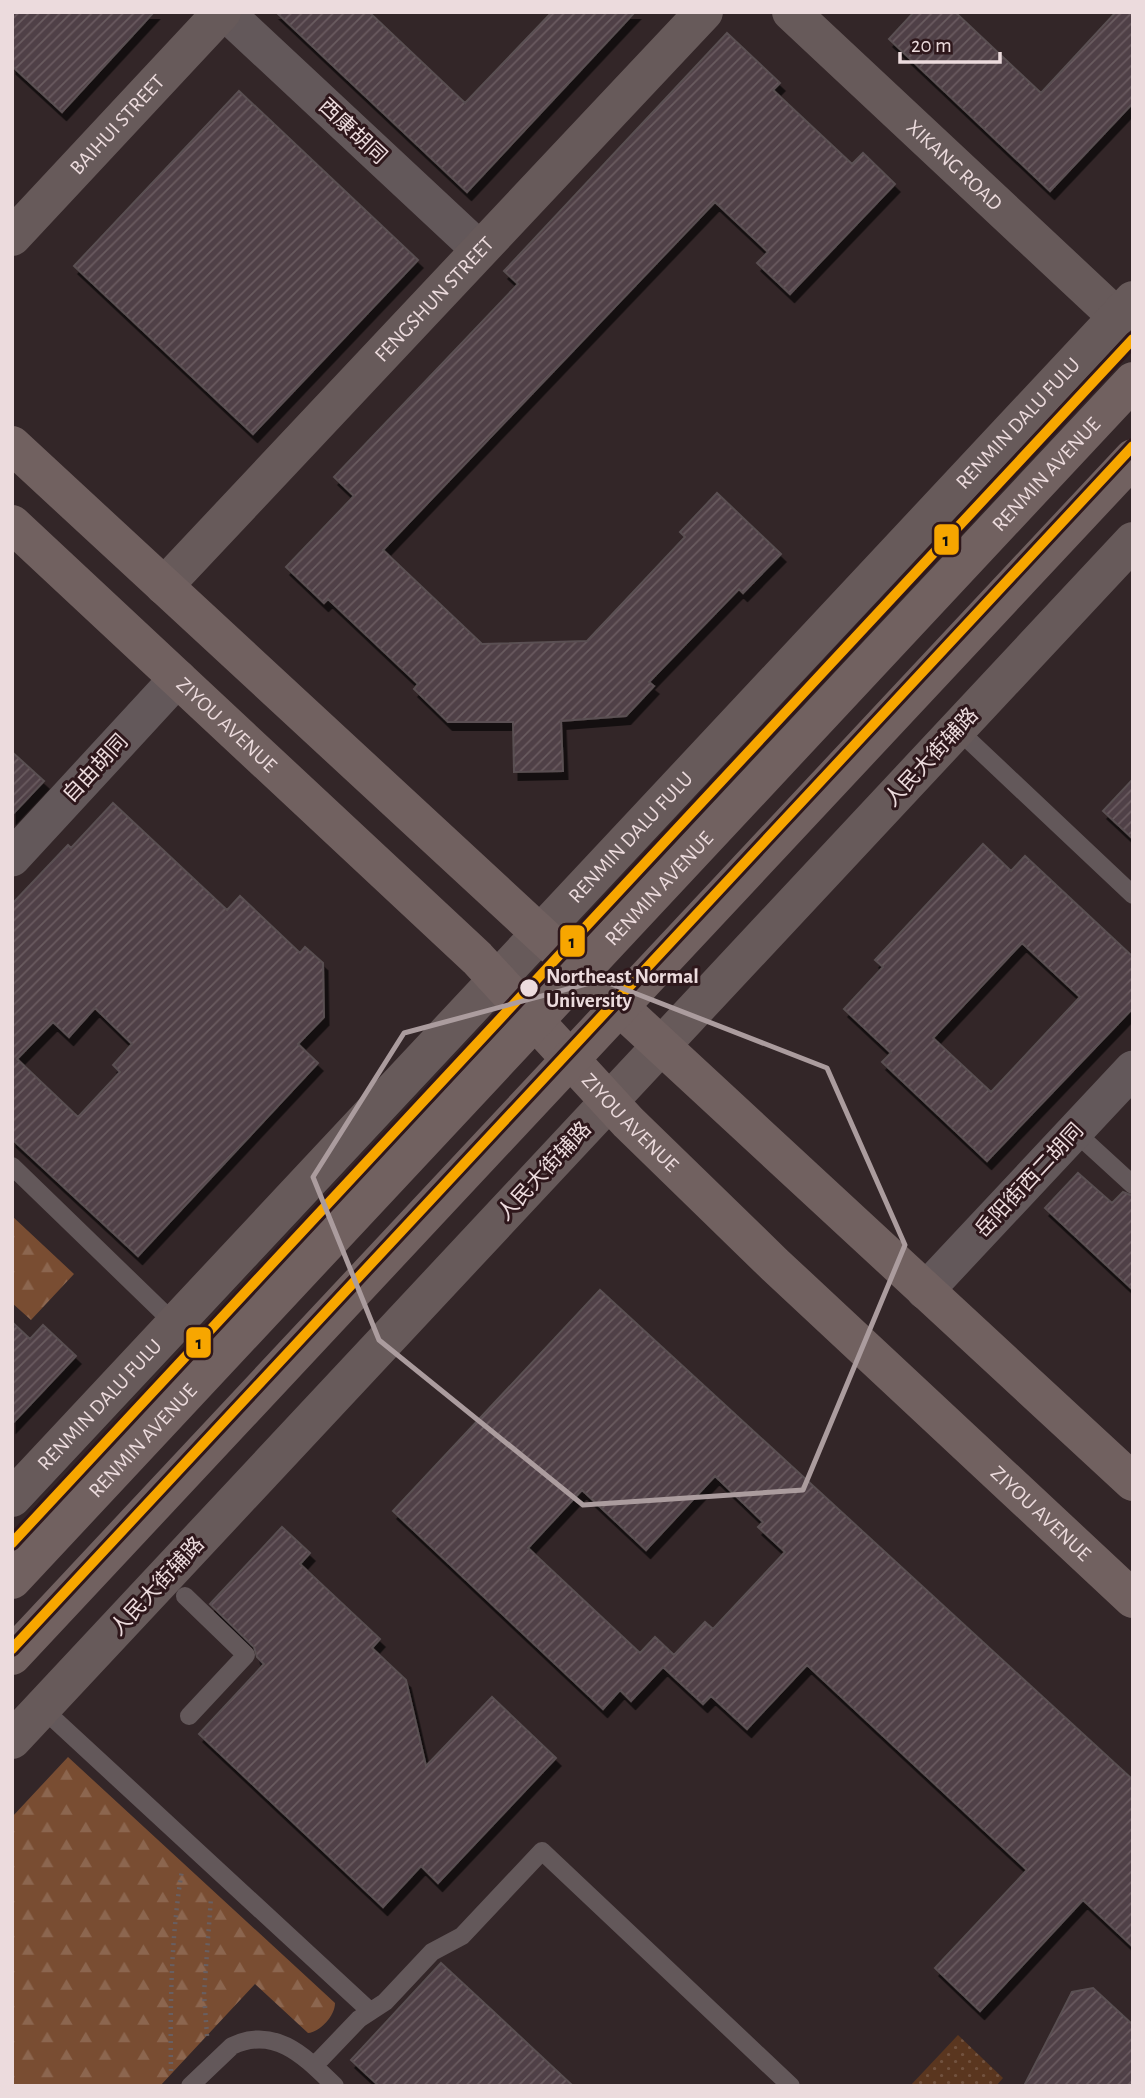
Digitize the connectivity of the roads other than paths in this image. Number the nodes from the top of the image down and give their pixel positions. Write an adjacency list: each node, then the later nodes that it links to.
1 (224, 12): 4 (main road, BAIHUI STREET); 5 (street, 西康胡同)
2 (704, 12): 5 (main road, FENGSHUN STREET)
3 (791, 12): 6 (main road, XIKANG ROAD)
4 (12, 237)
5 (480, 250): 12 (main road, FENGSHUN STREET)
6 (1125, 308): 17 (main road, RENMIN DALU FULU)
7 (1133, 381): 18 (main road, RENMIN AVENUE)
8 (12, 445): 12 (main road)
9 (1133, 458): 20 (main road)
10 (12, 524): 13 (main road, ZIYOU AVENUE)
11 (1133, 541): 14 (main road, 人民大街辅路)
12 (164, 586): 17 (main road)
13 (178, 678): 15 (street, 自由胡同); 19 (main road, ZIYOU AVENUE)
14 (957, 729): 16 (lane); 22 (main road, 人民大街辅路)
15 (12, 858)
16 (1133, 895)
17 (539, 935): 18 (main road); 19 (main road, RENMIN DALU FULU)
18 (579, 972): 20 (main road); 21 (main road, RENMIN AVENUE)
19 (497, 979): 21 (main road, ZIYOU AVENUE); 30 (main road, RENMIN DALU FULU)
20 (618, 1008): 22 (main road); 23 (main road)
21 (534, 1021): 23 (main road, ZIYOU AVENUE); 33 (main road, RENMIN AVENUE)
22 (660, 1047): 25 (main road, 人民大街辅路); 29 (main road)
23 (570, 1060): 25 (main road, ZIYOU AVENUE); 36 (main road)
24 (1133, 1069): 26 (street, 岳阳街西二胡同)
25 (609, 1102): 35 (main road, ZIYOU AVENUE); 37 (main road, 人民大街辅路)
26 (1074, 1131): 28 (lane); 29 (street, 岳阳街西二胡同)
27 (12, 1166): 30 (lane)
28 (1133, 1185)
29 (925, 1291): 31 (main road)
30 (175, 1324): 32 (main road, RENMIN DALU FULU)
31 (1133, 1482)
32 (12, 1498)
33 (12, 1580)
34 (185, 1596): 38 (lane)
35 (1133, 1599)
36 (12, 1656)
37 (42, 1708): 39 (main road, 人民大街辅路); 40 (lane)
38 (189, 1716)
39 (12, 1740)
40 (370, 2011): 41 (lane); 44 (lane)
41 (314, 2066): 42 (lane); 43 (lane)
42 (190, 2086)
43 (335, 2086)
44 (791, 2086)

